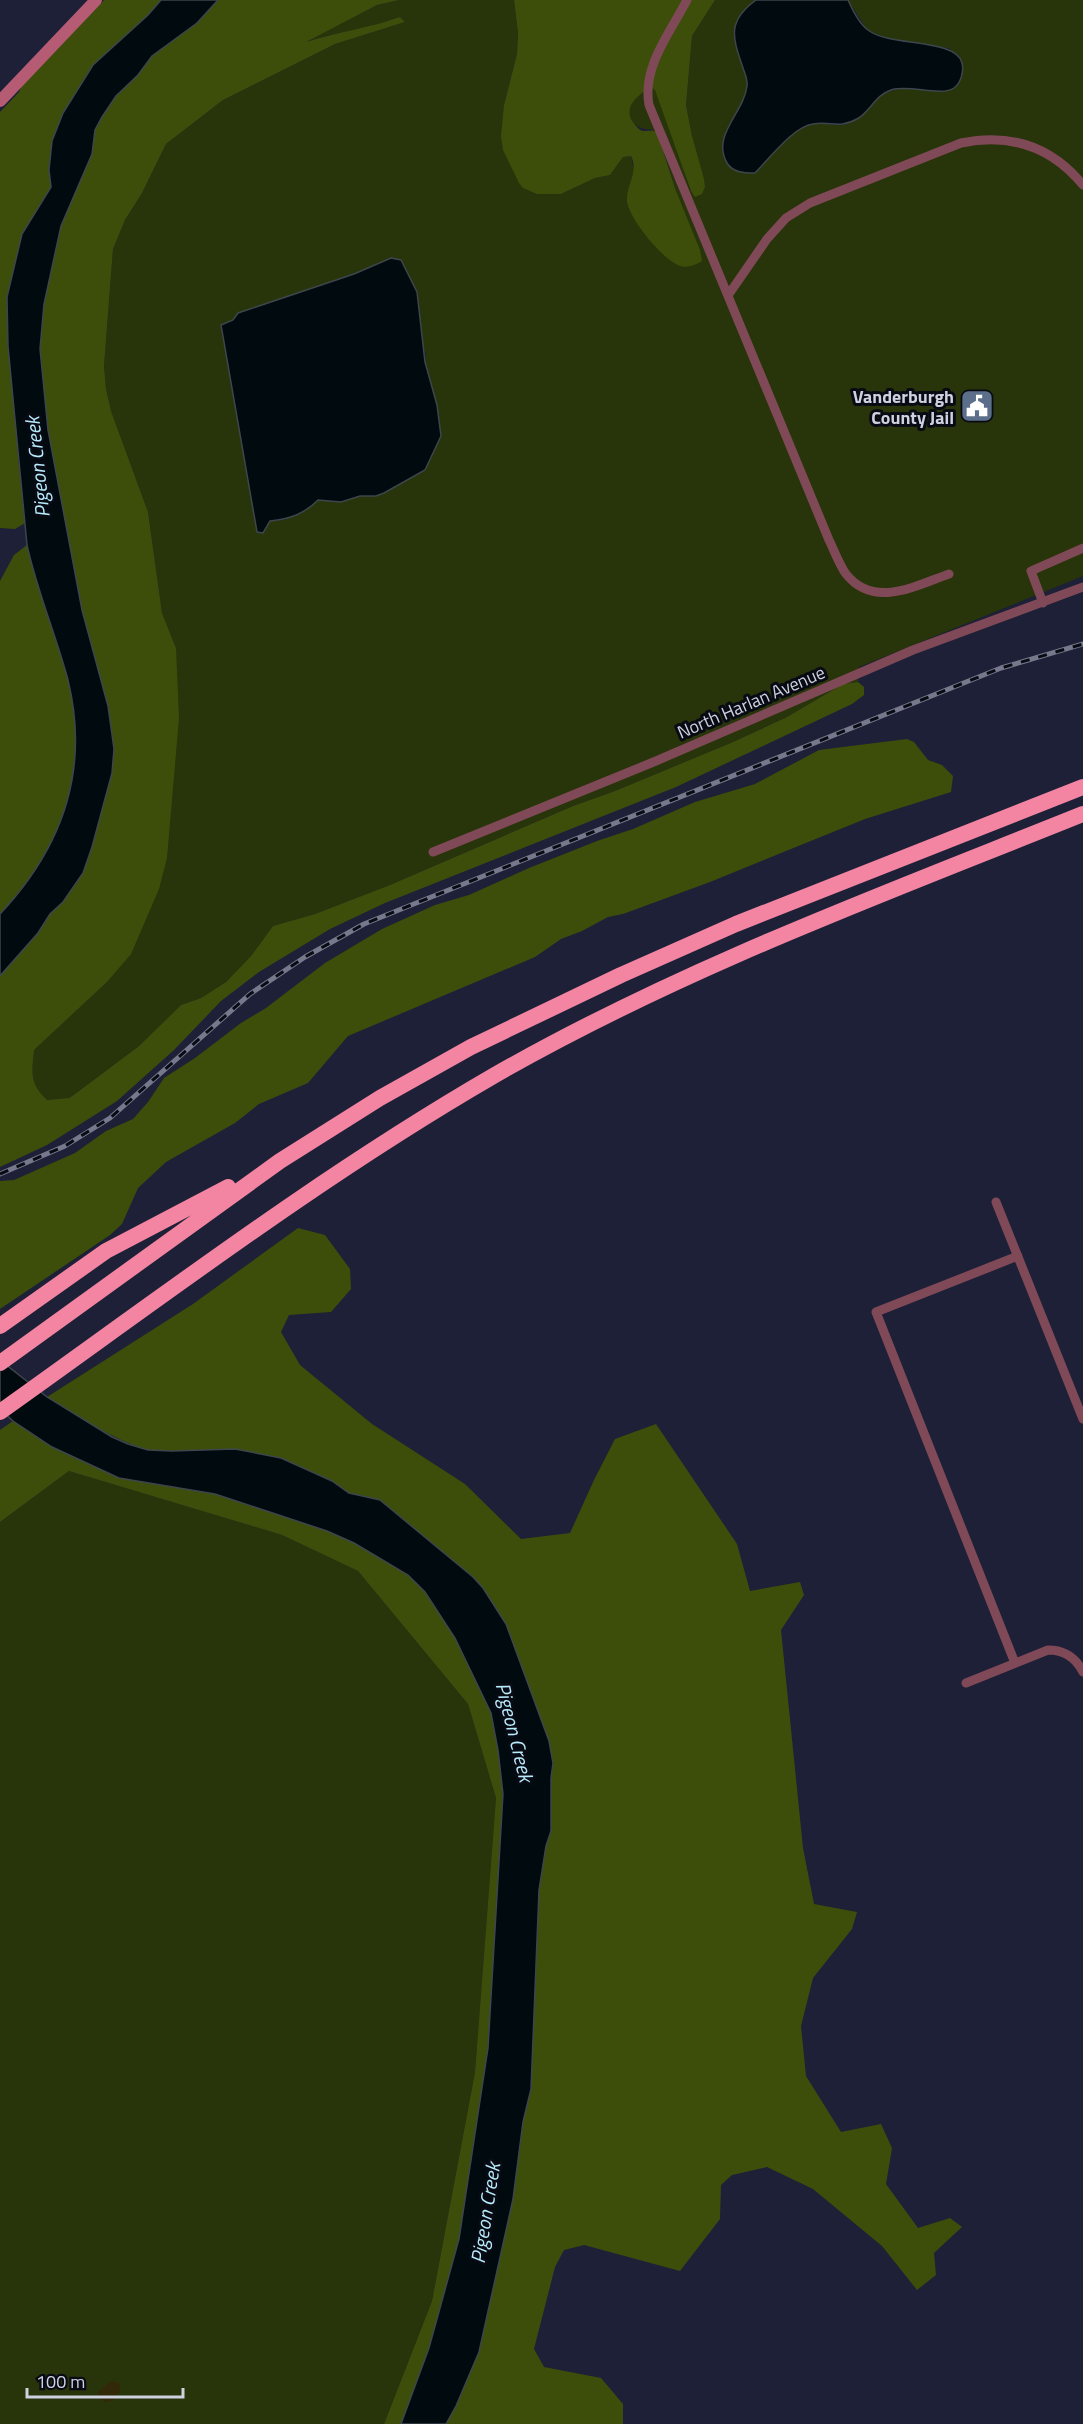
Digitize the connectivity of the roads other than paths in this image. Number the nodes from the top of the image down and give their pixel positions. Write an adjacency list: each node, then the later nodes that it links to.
1 (96, 0): 3 (street)
2 (687, 0): 5 (street)
3 (0, 101)
4 (1083, 185): 5 (street)
5 (729, 294): 7 (street)
6 (1083, 548): 9 (street)
7 (949, 574)
8 (1083, 587): 9 (street, North Harlan Avenue)
9 (1043, 603): 12 (street, North Harlan Avenue)
10 (1083, 787): 13 (highway)
11 (1083, 814): 18 (highway)
12 (433, 852)
13 (280, 1161): 16 (highway); 17 (highway)
14 (996, 1202): 15 (street)
15 (1018, 1256): 19 (street); 20 (street)
16 (4, 1323)
17 (0, 1364)
18 (0, 1413)
19 (1083, 1419)
20 (1015, 1663): 21 (street); 22 (street)
21 (1083, 1672)
22 (966, 1683)

